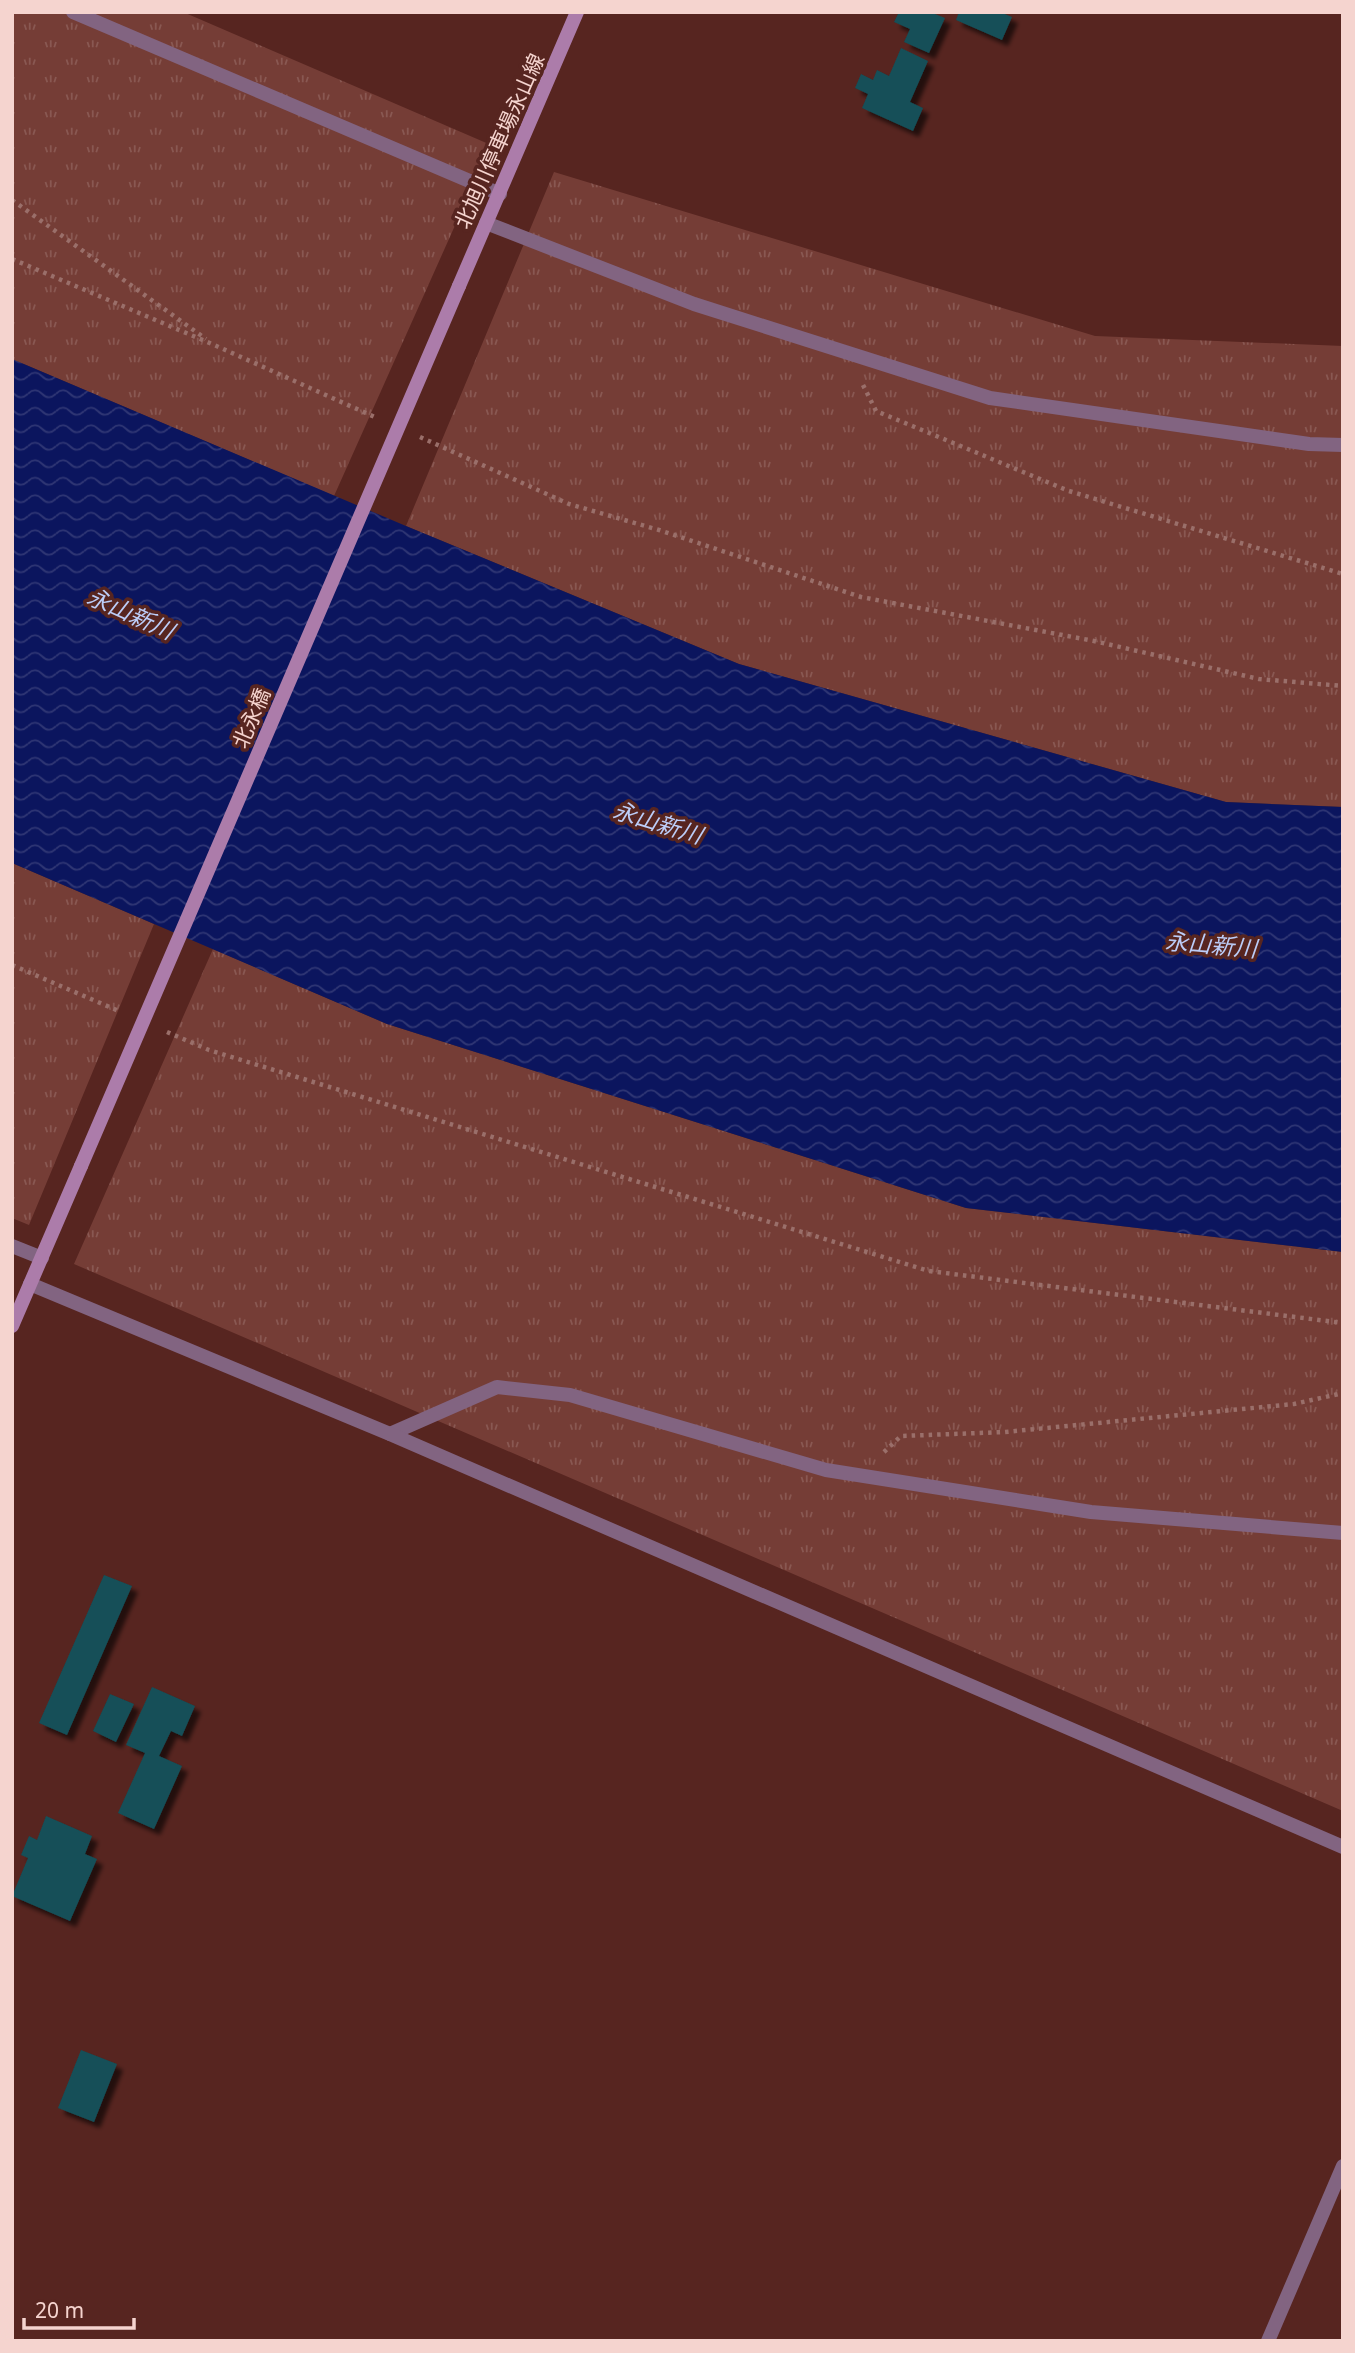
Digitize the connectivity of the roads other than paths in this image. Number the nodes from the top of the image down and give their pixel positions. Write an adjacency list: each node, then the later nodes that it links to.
1 (73, 12): 3 (street)
2 (578, 12): 3 (main road, 北旭川停車場永山線)
3 (500, 194): 4 (main road, 北旭川停車場永山線)
4 (486, 223): 5 (main road, 北旭川停車場永山線); 6 (street)
5 (459, 286): 8 (main road, 北永橋, bridge)
6 (1343, 445)
7 (12, 1246): 8 (street)
8 (42, 1258): 9 (main road)
9 (30, 1284): 10 (main road); 11 (street)
10 (12, 1326)
11 (390, 1434): 12 (street); 13 (street)
12 (1343, 1533)
13 (1343, 1847)
14 (1343, 2166): 15 (street)
15 (1268, 2341)

